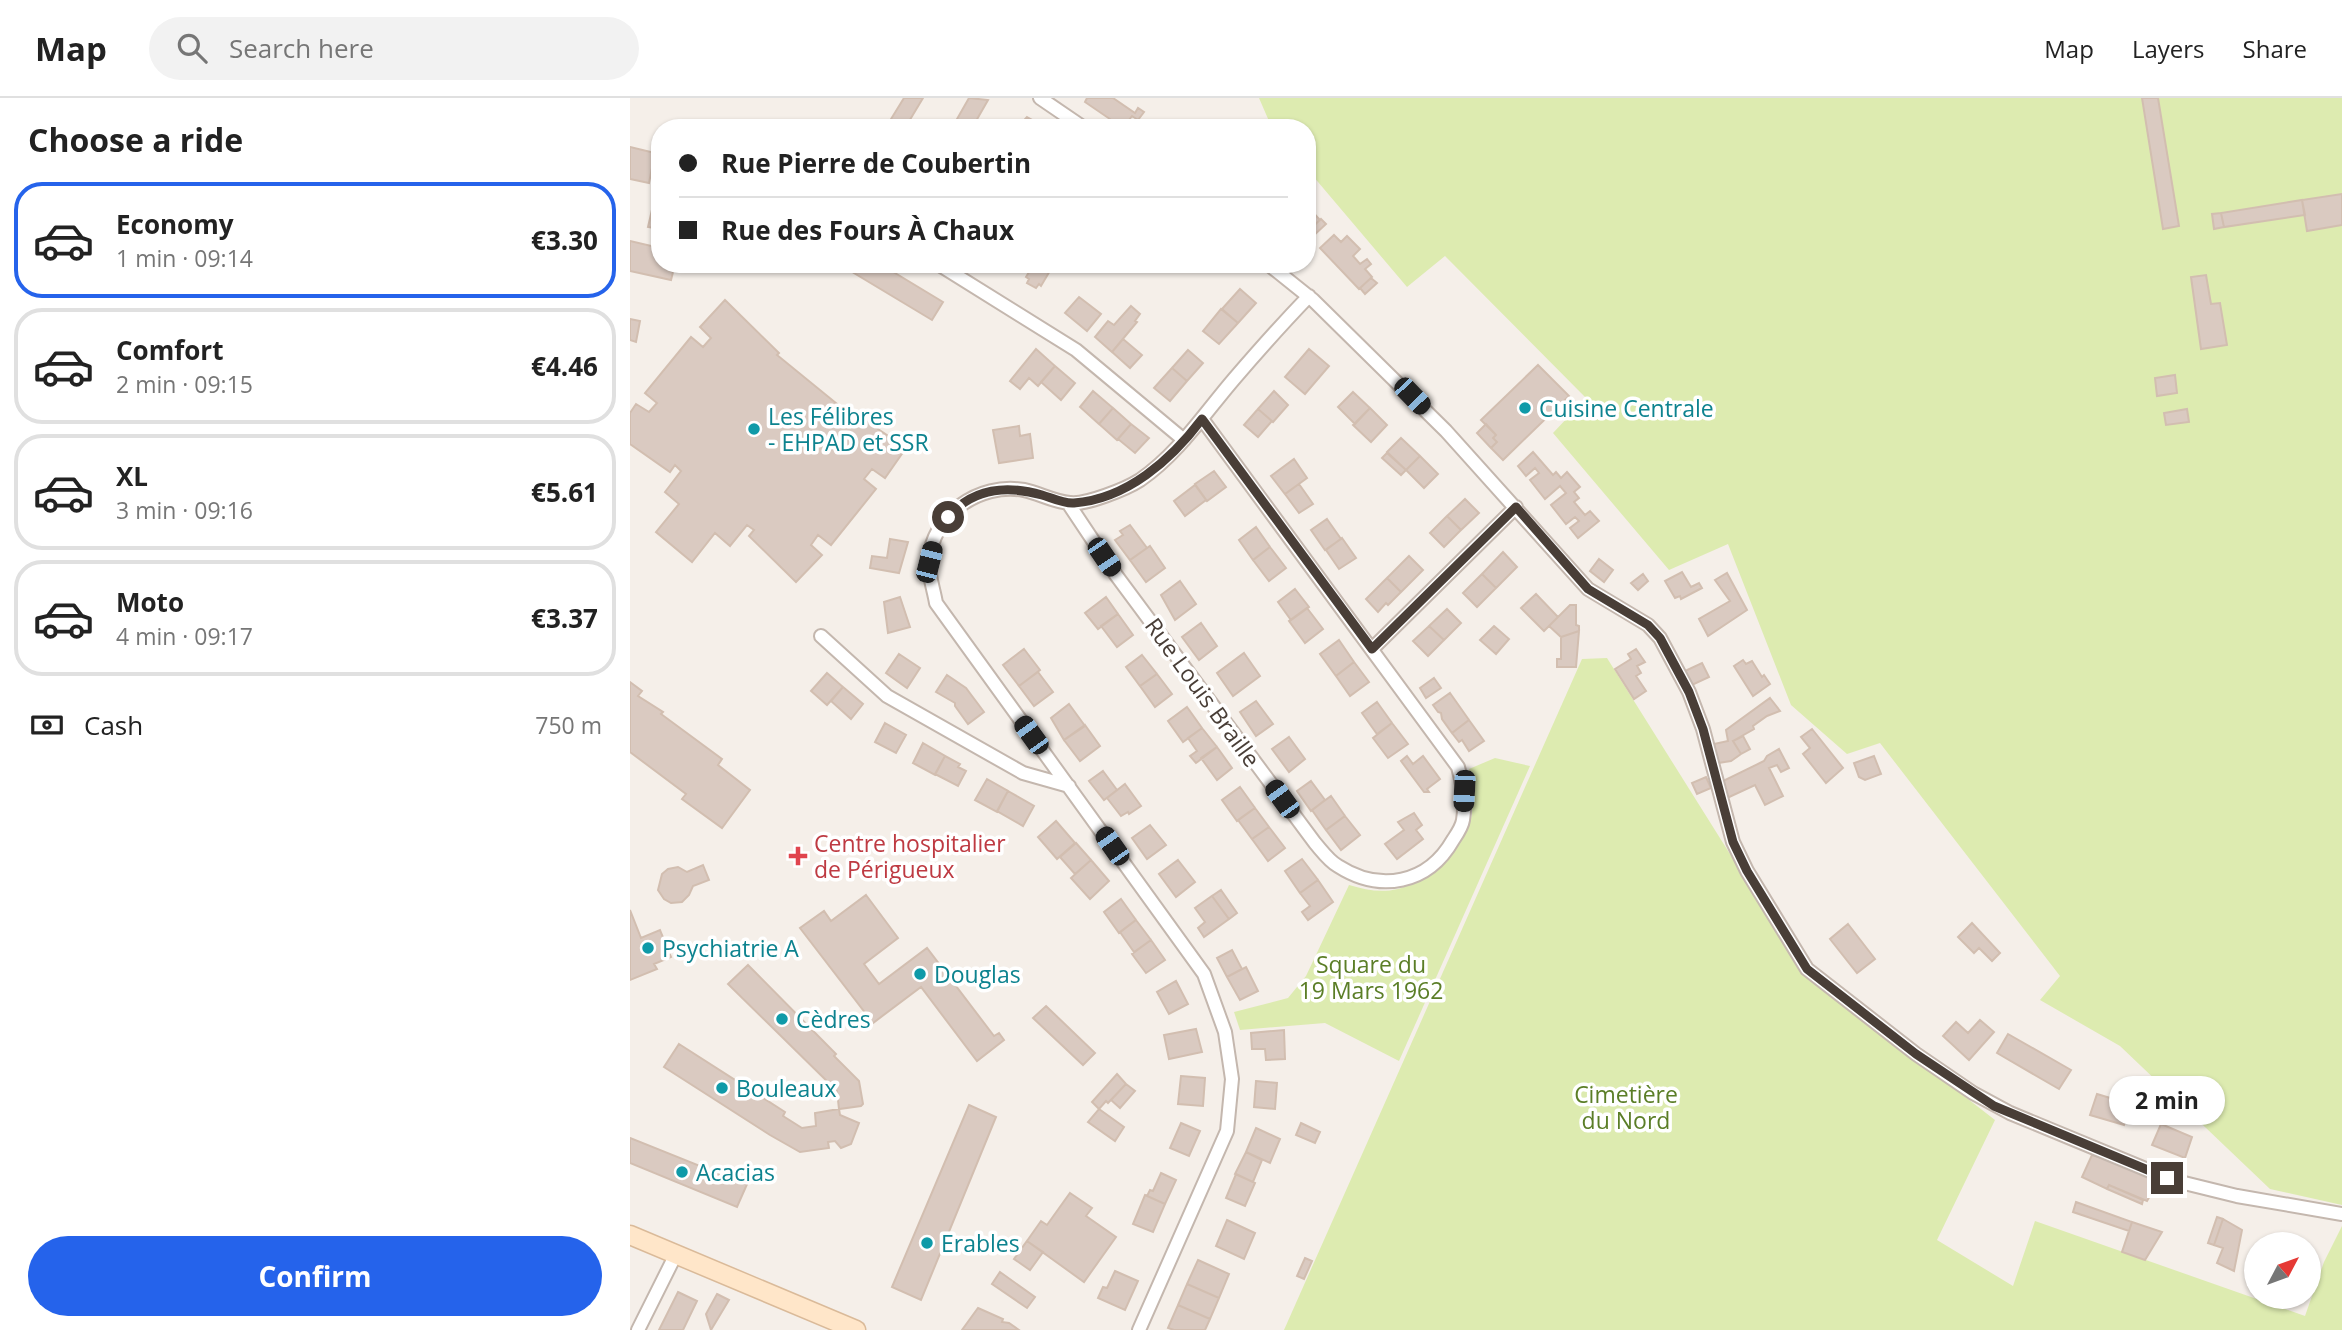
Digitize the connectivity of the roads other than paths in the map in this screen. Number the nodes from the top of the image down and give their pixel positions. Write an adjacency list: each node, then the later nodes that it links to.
1 (1048, 100): 2 (street)
2 (1072, 119)
3 (952, 273): 7 (street)
4 (1280, 273): 5 (street)
5 (1309, 296): 6 (street); 9 (street)
6 (1202, 419): 7 (street); 11 (street, Rue Louis Braille)
7 (1184, 440): 8 (street)
8 (1068, 503): 11 (street, Rue Louis Braille); 12 (street)
9 (1516, 507): 11 (street); 13 (street)
10 (821, 636): 12 (street)
11 (1372, 649)
12 (1069, 786): 18 (street)
13 (2342, 1214)
14 (630, 1235): 15 (main road)
15 (676, 1254): 16 (street); 17 (main road)
16 (638, 1330)
17 (856, 1330)
18 (1139, 1330)

